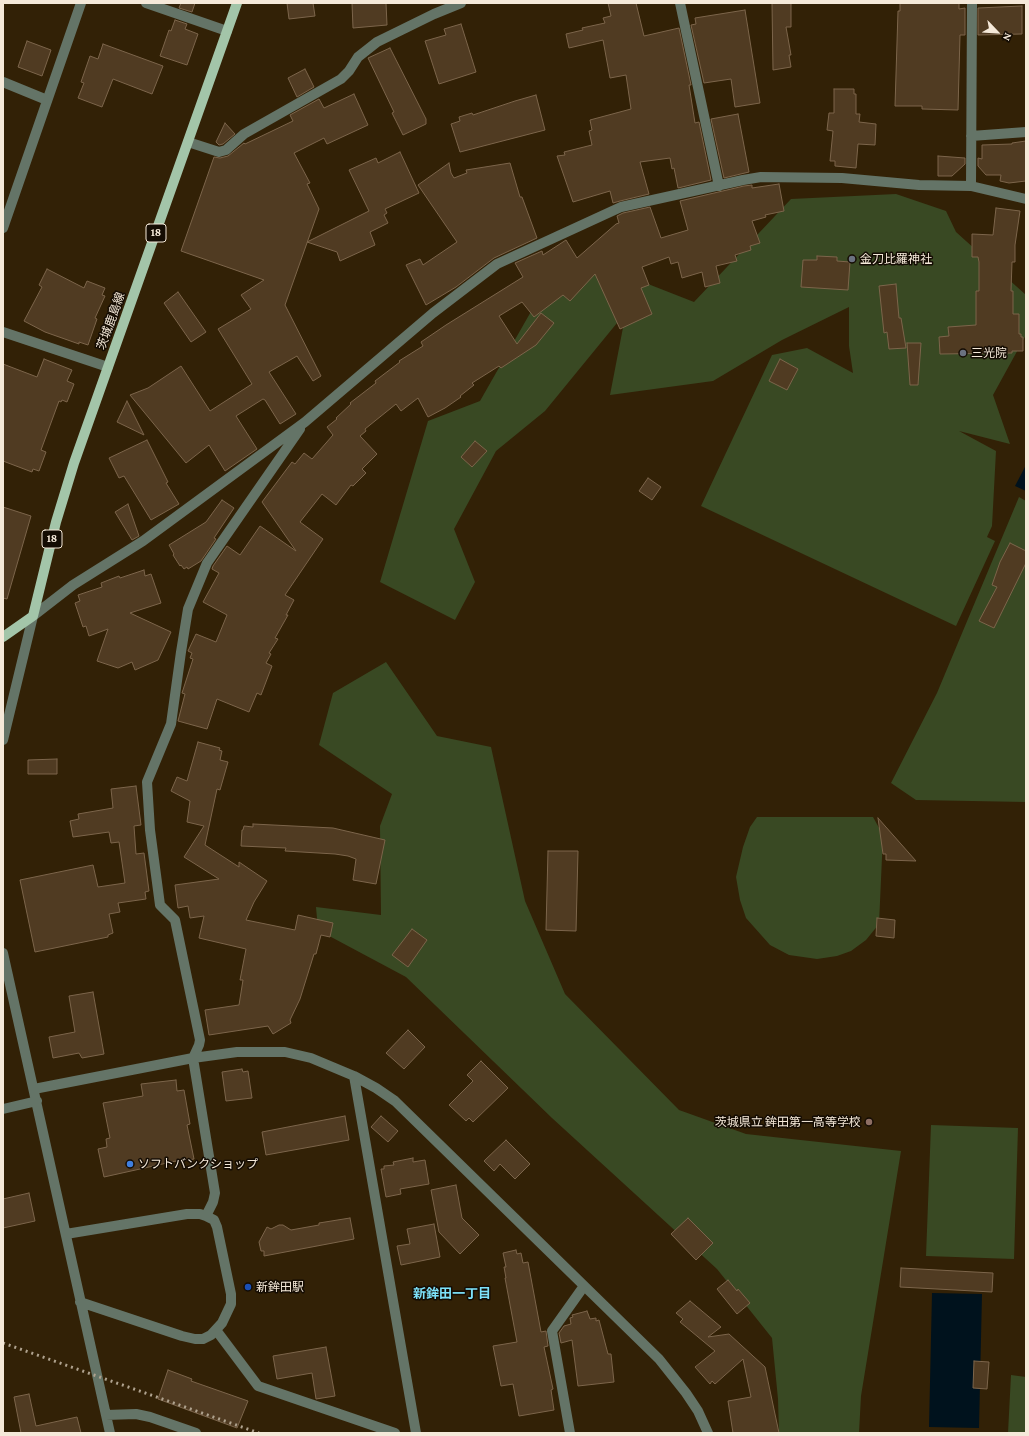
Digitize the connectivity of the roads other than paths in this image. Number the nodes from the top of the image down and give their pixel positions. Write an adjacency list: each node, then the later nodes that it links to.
1 (81, 3): 9 (street)
2 (146, 3): 7 (street)
3 (237, 3): 7 (main road, 茨城鹿島線 / 18)
4 (461, 3): 12 (street)
5 (680, 3): 13 (street)
6 (972, 3): 11 (street)
7 (227, 31): 12 (main road, 茨城鹿島線 / 18)
8 (3, 82): 9 (street)
9 (47, 100): 16 (street)
10 (1026, 132): 11 (street)
11 (971, 136): 14 (street)
12 (188, 142): 19 (main road, 茨城鹿島線 / 18)
13 (718, 186): 14 (street); 20 (street)
14 (971, 186): 15 (street)
15 (1026, 198)
16 (7, 205): 17 (street)
17 (3, 228)
18 (3, 332): 19 (street)
19 (108, 367): 21 (main road, 茨城鹿島線 / 18)
20 (305, 422): 21 (street); 25 (street)
21 (33, 616): 22 (main road); 23 (street)
22 (3, 637)
23 (3, 740)
24 (3, 953): 27 (street)
25 (193, 1058): 26 (street); 27 (street); 30 (street)
26 (354, 1076): 32 (street); 39 (street)
27 (34, 1089): 28 (street)
28 (37, 1101): 29 (street); 31 (street)
29 (3, 1109)
30 (206, 1216): 31 (street); 34 (street)
31 (66, 1234): 33 (street)
32 (584, 1286): 40 (street); 41 (street)
33 (80, 1302): 34 (street); 35 (street)
34 (216, 1330): 38 (street)
35 (106, 1415): 36 (street); 37 (street)
36 (110, 1433)
37 (196, 1433)
38 (395, 1433)
39 (416, 1433)
40 (570, 1433)
41 (708, 1433)

